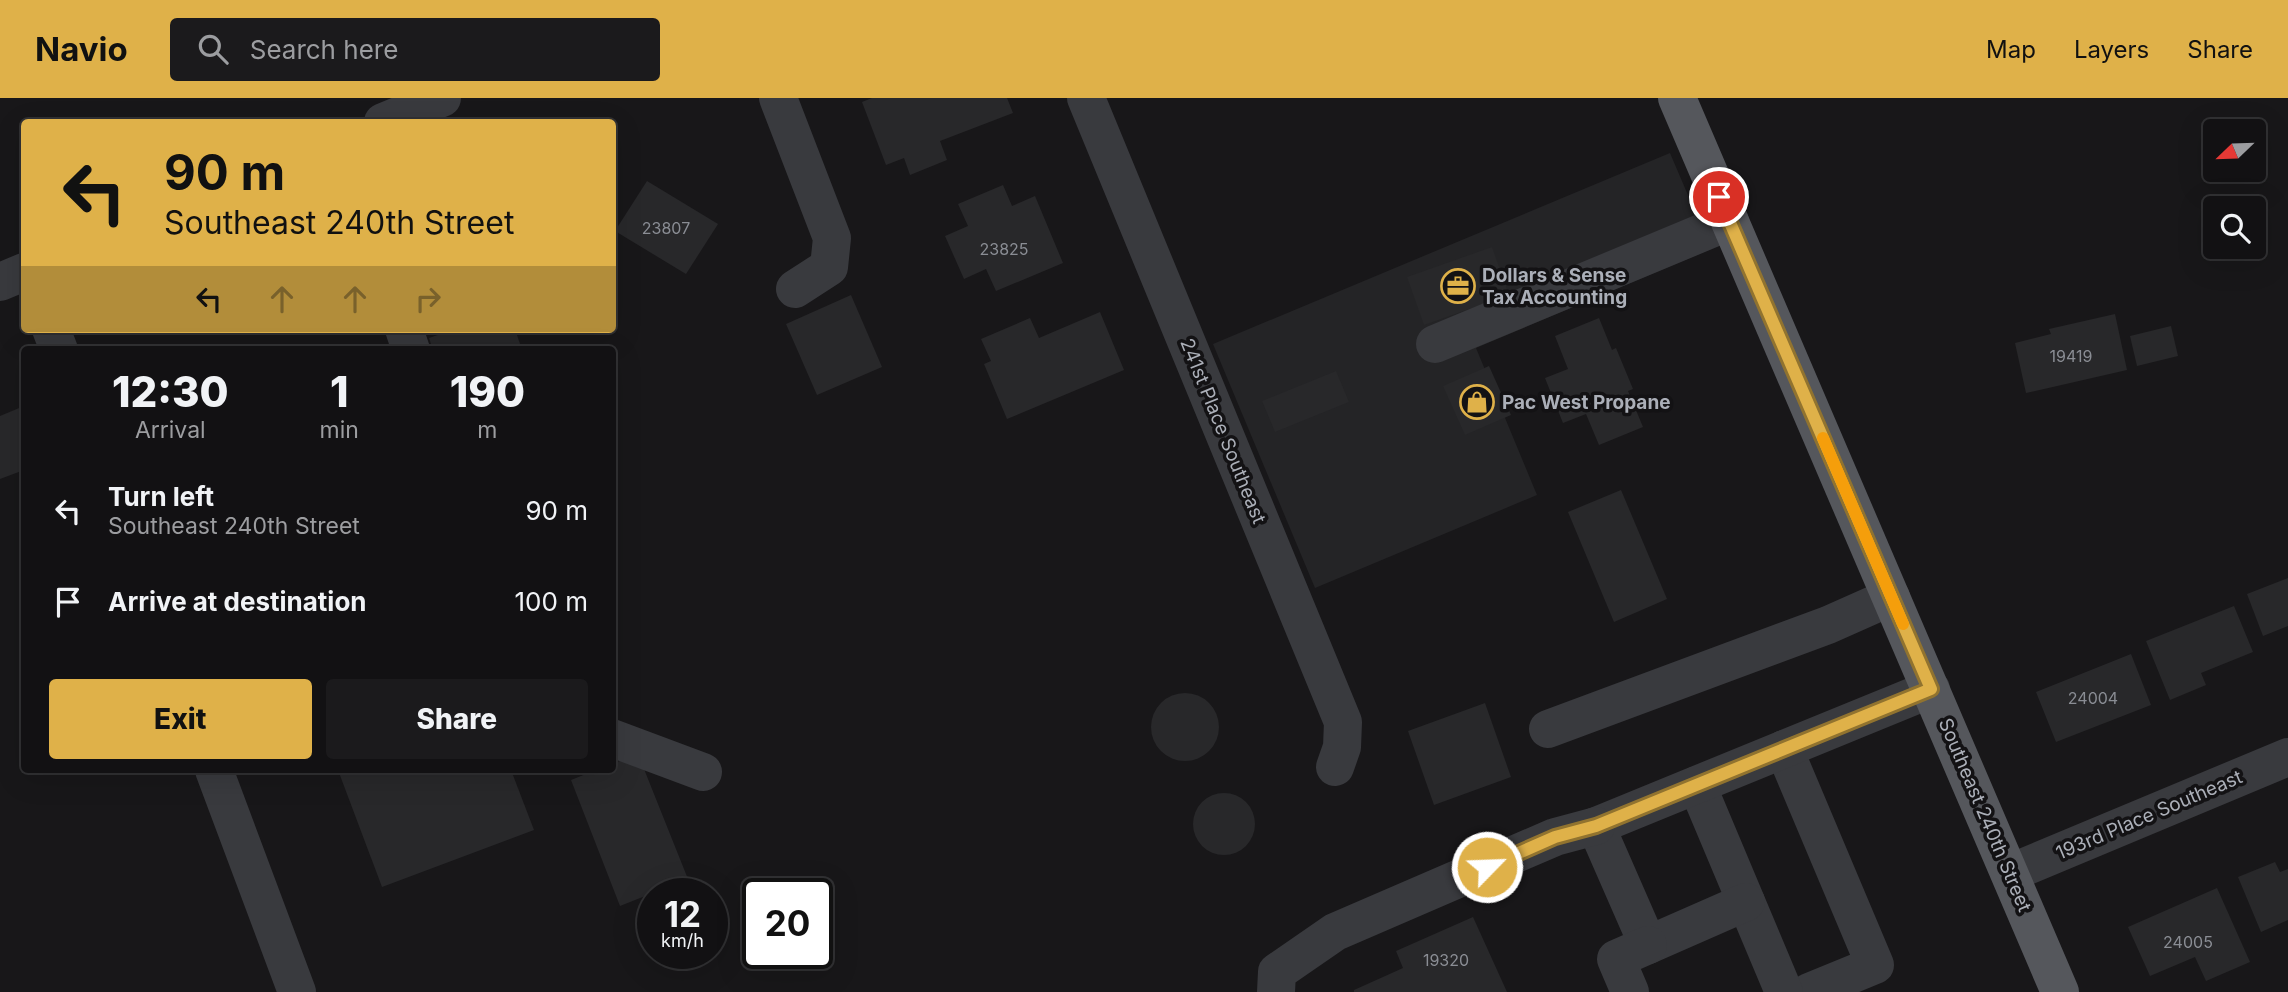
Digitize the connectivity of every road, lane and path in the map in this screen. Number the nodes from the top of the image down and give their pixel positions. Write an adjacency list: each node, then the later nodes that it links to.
1 (442, 98): 5 (street)
2 (778, 98): 9 (street)
3 (1086, 98): 17 (street, 241st Place Southeast)
4 (1677, 98): 6 (main road, Southeast 240th Street)
5 (390, 119)
6 (1730, 221): 10 (street); 11 (main road, Southeast 240th Street)
7 (21, 273): 8 (street)
8 (0, 282)
9 (794, 289)
10 (1435, 344)
11 (1891, 597): 12 (main road, Southeast 240th Street); 13 (street)
12 (1931, 689): 15 (street); 22 (main road, Southeast 240th Street)
13 (1548, 729)
14 (616, 739): 18 (street)
15 (1784, 749): 20 (street); 29 (street)
16 (2288, 757): 22 (street, 193rd Place Southeast)
17 (1335, 767)
18 (703, 772)
19 (215, 773): 25 (street)
20 (1697, 785): 21 (street); 23 (street)
21 (1596, 826): 24 (street); 26 (street)
22 (2010, 873): 30 (main road, Southeast 240th Street)
23 (1746, 902): 24 (street); 28 (street)
24 (1648, 945): 27 (street)
25 (297, 992)
26 (1276, 992)
27 (1630, 992)
28 (1784, 992)
29 (1809, 992)
30 (2060, 992)

